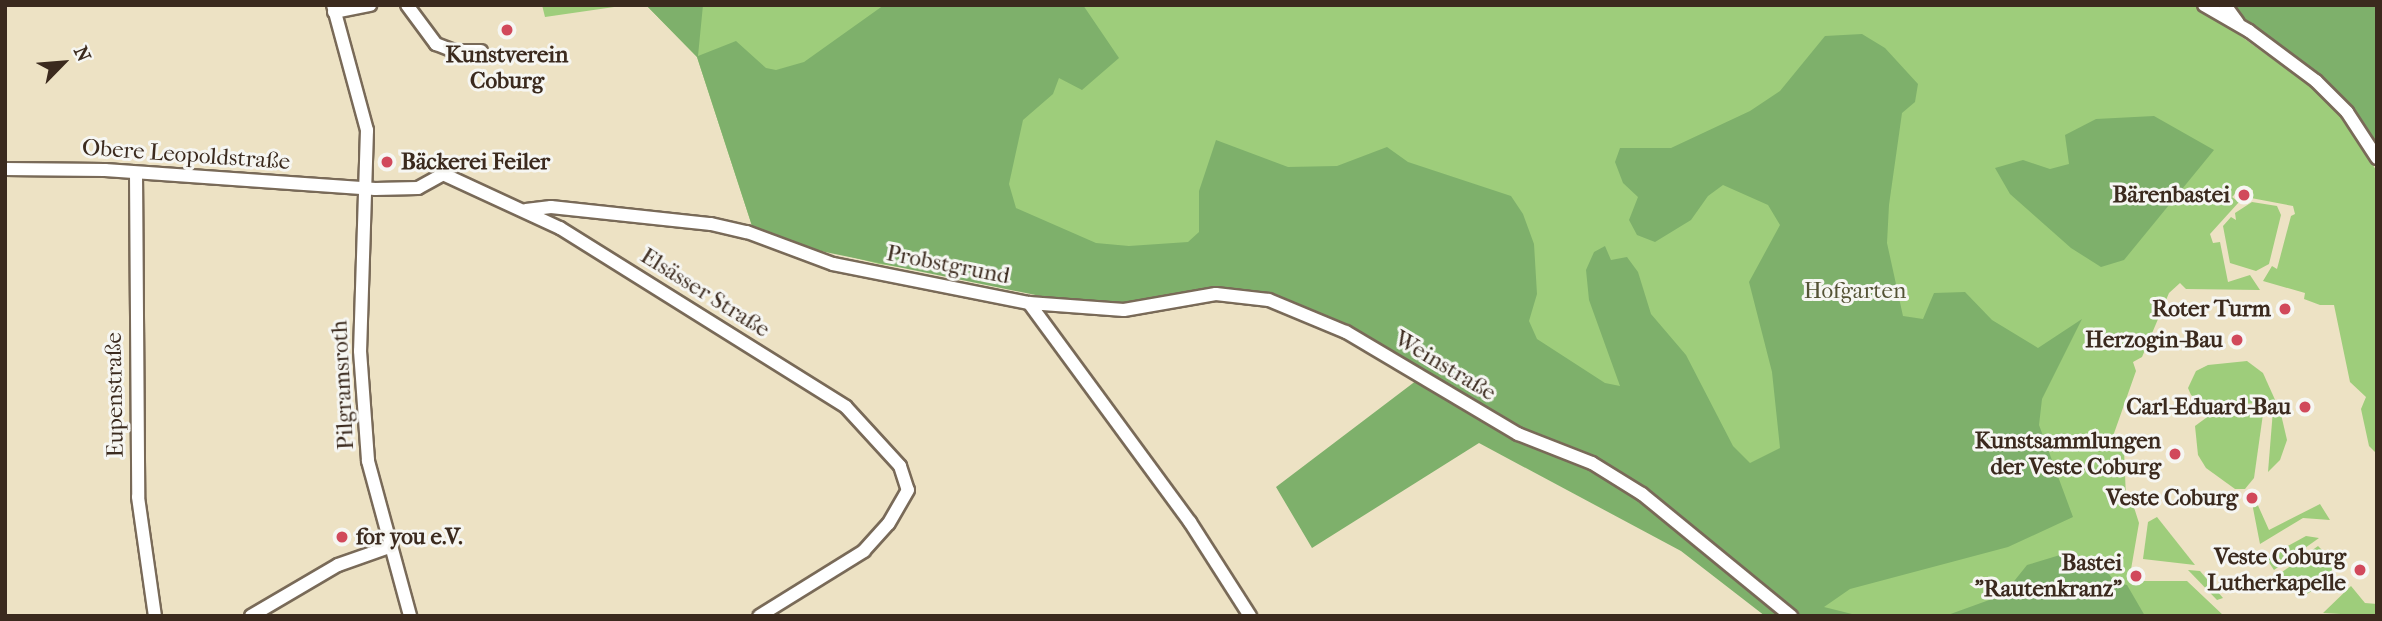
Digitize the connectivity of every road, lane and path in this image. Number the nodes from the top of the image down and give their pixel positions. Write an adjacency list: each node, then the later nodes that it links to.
1 (370, 5): 5 (street)
2 (407, 5): 7 (street)
3 (2204, 5): 6 (street)
4 (2225, 5): 6 (street)
5 (334, 9): 12 (street, Pilgramsroth)
6 (2240, 26): 8 (street)
7 (481, 51)
8 (2377, 158)
9 (5, 169): 10 (street, Obere Leopoldstraße)
10 (136, 173): 12 (street, Obere Leopoldstraße); 16 (street, Eupenstraße)
11 (443, 174): 12 (street, Obere Leopoldstraße); 13 (street, Elsässer Straße)
12 (365, 188): 15 (street, Pilgramsroth)
13 (527, 210): 14 (street, Probstgrund); 19 (street, Elsässer Straße)
14 (1029, 303): 20 (street, Probstgrund); 21 (street, Weinstraße)
15 (389, 547): 17 (street); 18 (street, Pilgramsroth)
16 (155, 616)
17 (251, 616)
18 (410, 616)
19 (760, 616)
20 (1250, 616)
21 (1791, 616)

